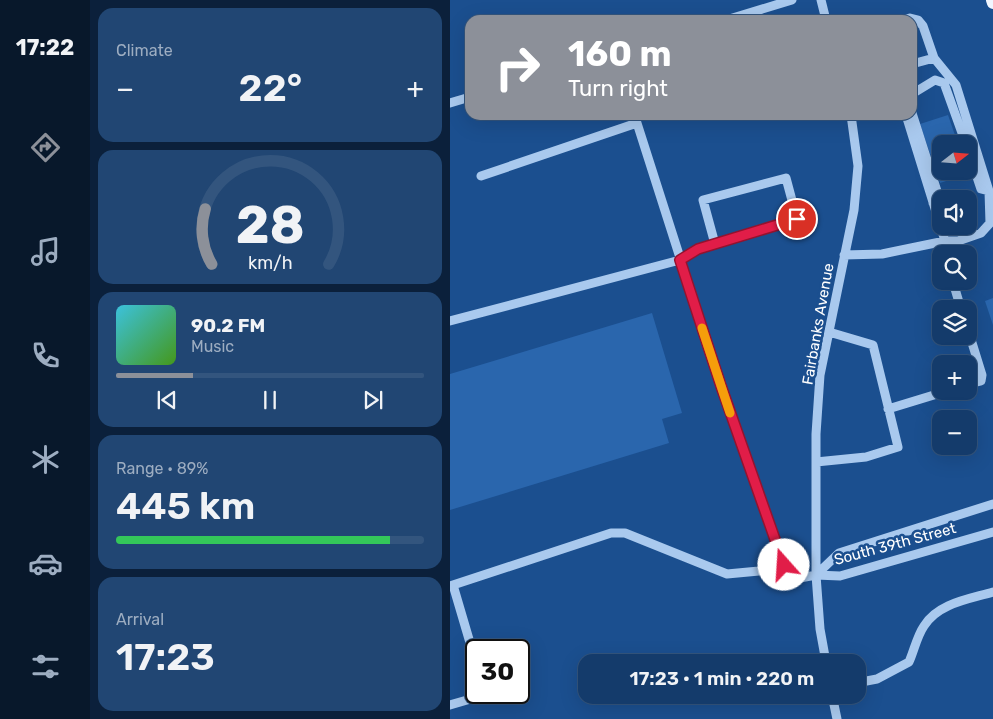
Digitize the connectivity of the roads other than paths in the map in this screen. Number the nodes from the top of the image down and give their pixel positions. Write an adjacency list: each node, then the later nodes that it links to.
1 (792, 0): 3 (street)
2 (821, 0): 4 (street)
3 (742, 15)
4 (825, 15)
5 (917, 20): 6 (street)
6 (934, 58): 7 (street); 18 (street)
7 (917, 63)
8 (917, 91): 14 (street)
9 (465, 98): 10 (street)
10 (450, 103)
11 (852, 120): 23 (street, Fairbanks Avenue)
12 (908, 120): 19 (street)
13 (914, 120): 17 (street)
14 (963, 135)
15 (481, 176): 24 (street)
16 (978, 180): 18 (street)
17 (937, 190)
18 (989, 192): 21 (street)
19 (932, 200)
20 (943, 235): 21 (street)
21 (945, 241): 23 (street)
22 (715, 244): 22 (street); 24 (street)
23 (844, 256): 26 (street, Fairbanks Avenue)
24 (680, 260): 25 (street); 34 (street)
25 (450, 321)
26 (828, 332): 30 (street); 31 (street, Fairbanks Avenue)
27 (977, 359): 28 (street)
28 (977, 382)
29 (932, 396): 30 (street)
30 (888, 410): 31 (street)
31 (816, 462): 35 (street, Fairbanks Avenue)
32 (993, 504): 35 (street, South 39th Street)
33 (993, 532): 35 (street, South 39th Street)
34 (782, 561): 35 (street); 36 (street)
35 (816, 575): 39 (street, Fairbanks Avenue)
36 (451, 585): 38 (street)
37 (993, 592): 40 (street)
38 (468, 639)
39 (825, 654)
40 (866, 681)
41 (465, 701): 43 (street)
42 (834, 704): 44 (street)
43 (450, 705)
44 (837, 719)

